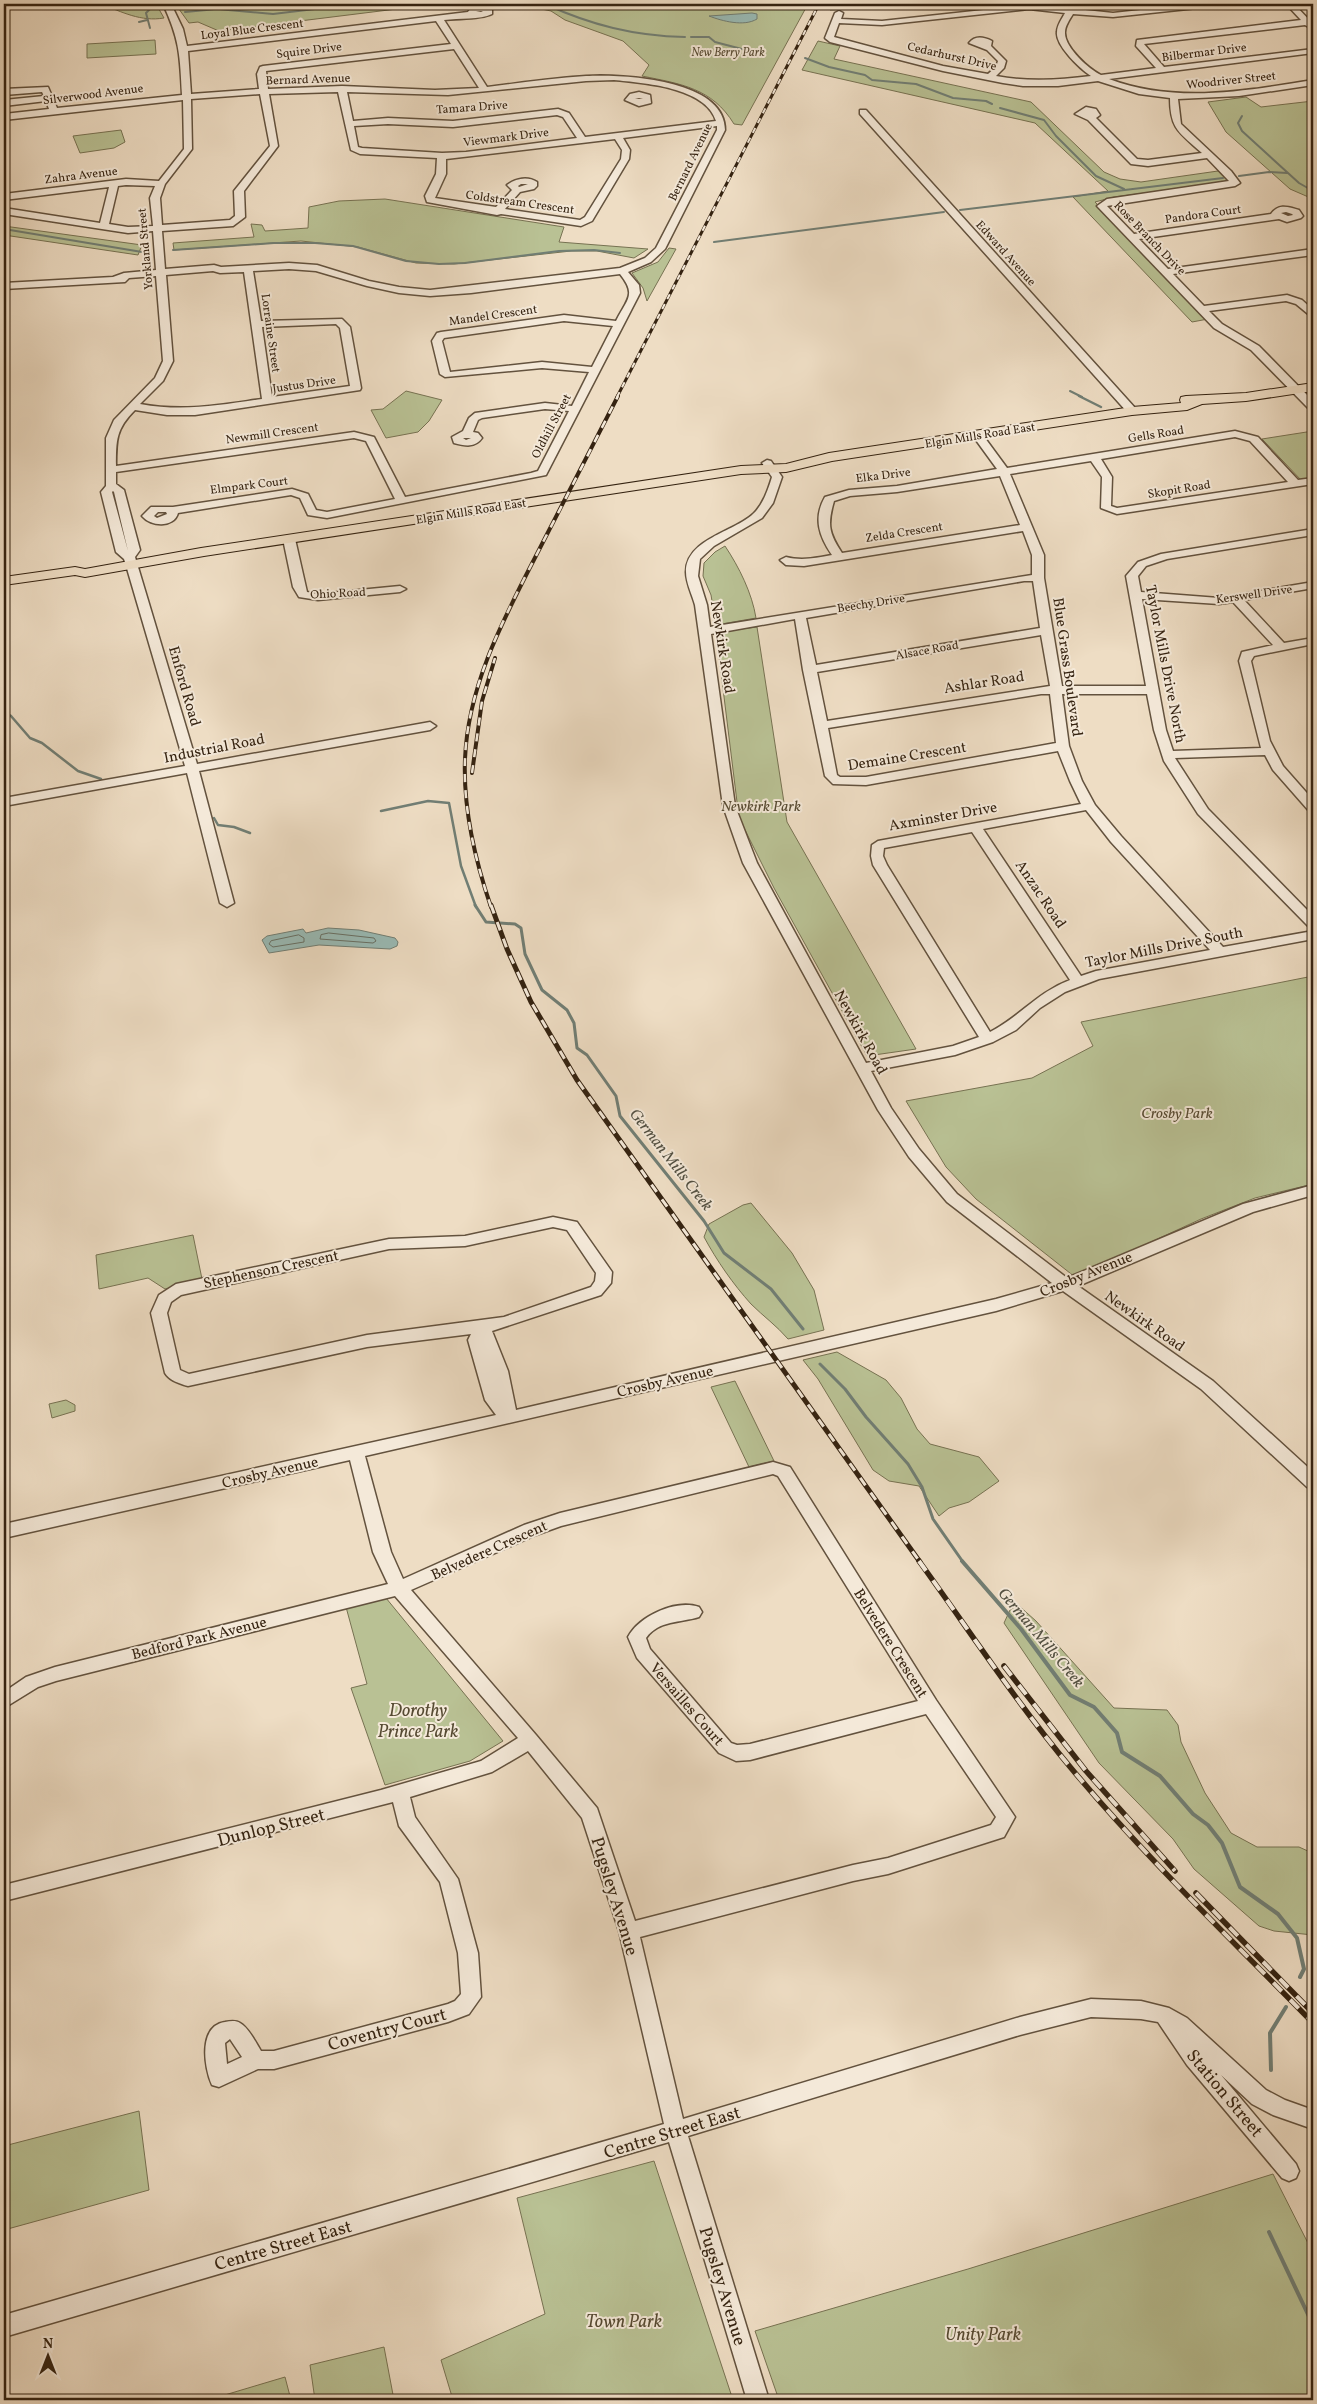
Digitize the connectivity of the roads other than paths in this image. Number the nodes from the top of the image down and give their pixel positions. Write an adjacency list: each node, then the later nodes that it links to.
1 (167, 4): 10 (street, Yorkland Street)
2 (1216, 4): 4 (street)
3 (1290, 4): 7 (street)
4 (1073, 8): 13 (street, Cedarhurst Drive); 14 (street, Woodriver Street)
5 (472, 14): 6 (street, Loyal Blue Crescent)
6 (440, 20): 8 (street); 10 (street, Loyal Blue Crescent)
7 (1310, 25): 12 (street)
8 (455, 46): 18 (street); 20 (street, Squire Drive)
9 (986, 46): 13 (street)
10 (184, 49): 21 (street, Yorkland Street)
11 (1313, 51): 12 (street, Bilbermar Drive)
12 (1162, 70): 14 (street, Bilbermar Drive)
13 (990, 77): 14 (street, Cedarhurst Drive)
14 (1098, 78): 24 (street, Woodriver Street)
15 (1313, 83): 24 (street, Woodriver Street)
16 (661, 84): 18 (street, Bernard Avenue); 22 (street); 31 (street, Bernard Avenue)
17 (342, 89): 18 (street, Bernard Avenue); 20 (street, Bernard Avenue); 30 (street, Viewmark Drive)
18 (484, 89)
19 (4, 92): 23 (street)
20 (265, 92): 21 (street, Bernard Avenue); 44 (street, Squire Drive)
21 (186, 96): 26 (street, Silverwood Avenue); 37 (street, Yorkland Street)
22 (642, 96)
23 (49, 98): 25 (street); 26 (street)
24 (1174, 98): 34 (street, Rose Branch Drive)
25 (4, 103)
26 (54, 111): 28 (street, Silverwood Avenue)
27 (864, 112): 65 (street, Edward Avenue)
28 (4, 117)
29 (1090, 117): 34 (street)
30 (348, 124): 33 (street, Tamara Drive); 35 (street, Viewmark Drive)
31 (722, 124): 32 (street, Viewmark Drive); 48 (street, Bernard Avenue)
32 (617, 136): 33 (street, Viewmark Drive); 41 (street, Coldstream Crescent)
33 (583, 141): 35 (street, Viewmark Drive)
34 (1210, 155): 45 (street, Rose Branch Drive)
35 (442, 156): 41 (street, Coldstream Crescent)
36 (114, 184): 37 (street, Zahra Avenue); 39 (street, Zahra Avenue); 43 (street)
37 (160, 184): 44 (street, Yorkland Street)
38 (517, 190): 41 (street)
39 (4, 197)
40 (4, 210): 43 (street)
41 (497, 212)
42 (1278, 216): 45 (street, Pandora Court)
43 (104, 226): 44 (street)
44 (157, 228): 50 (street, Yorkland Street)
45 (1131, 237): 49 (street, Rose Branch Drive)
46 (1313, 252): 49 (street)
47 (248, 268): 48 (street, Bernard Avenue); 50 (street, Bernard Avenue); 54 (street, Lorraine Street)
48 (622, 271): 55 (street, Oldhill Street)
49 (1166, 272): 52 (street, Rose Branch Drive)
50 (161, 275): 51 (street, Bernard Avenue); 62 (street, Yorkland Street)
51 (4, 286)
52 (1202, 309): 53 (street); 58 (street, Rose Branch Drive)
53 (1313, 315)
54 (257, 324): 61 (street, Lorraine Street); 61 (street, Justus Drive)
55 (620, 324): 56 (street, Oldhill Street); 56 (street, Mandel Crescent)
56 (596, 370): 64 (street, Oldhill Street)
57 (1313, 380): 58 (main road, Elgin Mills Road East)
58 (1294, 387): 59 (main road, Elgin Mills Road East); 60 (main road, Elgin Mills Road East); 63 (street, Rose Branch Drive)
59 (1313, 387)
60 (1198, 401): 65 (main road, Elgin Mills Road East)
61 (268, 402): 62 (street, Justus Drive)
62 (132, 406): 70 (street, Yorkland Street)
63 (1313, 407)
64 (575, 410): 66 (street); 74 (street, Oldhill Street)
65 (1132, 410): 67 (main road, Elgin Mills Road East)
66 (468, 434)
67 (978, 436): 69 (main road, Elgin Mills Road East); 71 (street, Blue Grass Boulevard)
68 (1093, 458): 71 (street, Gells Road); 73 (street, Gells Road); 73 (street, Skopit Road)
69 (768, 466): 79 (main road, Elgin Mills Road East); 91 (street, Newkirk Road)
70 (110, 470): 74 (street, Newmill Crescent); 82 (street, Yorkland Street)
71 (1003, 472): 77 (street, Blue Grass Boulevard); 80 (street, Elka Drive)
72 (1313, 481): 73 (street, Skopit Road)
73 (1295, 483)
74 (401, 500): 76 (street, Oldhill Street)
75 (172, 511): 76 (street, Elmpark Court)
76 (319, 515)
77 (1027, 527): 80 (street, Zelda Crescent); 84 (street, Blue Grass Boulevard)
78 (1313, 532): 88 (street, Taylor Mills Drive North)
79 (289, 539): 82 (main road, Elgin Mills Road East); 87 (street, Ohio Road)
80 (838, 556): 81 (street, Zelda Crescent)
81 (786, 560)
82 (131, 561): 83 (main road, Elgin Mills Road East); 103 (street, Enford Road)
83 (75, 571): 85 (main road, Elgin Mills Road East)
84 (1038, 578): 90 (street, Beechy Drive); 92 (street, Blue Grass Boulevard)
85 (4, 581)
86 (1313, 585): 89 (street, Kerswell Drive)
87 (400, 589)
88 (1135, 595): 89 (street, Kerswell Drive); 97 (street, Taylor Mills Drive North)
89 (1236, 598): 94 (street)
90 (800, 614): 91 (street, Beechy Drive); 95 (street, Demaine Crescent)
91 (705, 630): 114 (street, Newkirk Road)
92 (1045, 632): 95 (street, Alsace Road); 96 (street, Blue Grass Boulevard)
93 (1313, 641): 94 (street)
94 (1281, 647): 101 (street)
95 (809, 670): 98 (street, Demaine Crescent)
96 (1056, 689): 97 (street, Ashlar Road); 98 (street, Ashlar Road); 100 (street, Blue Grass Boulevard)
97 (1153, 690): 102 (street, Taylor Mills Drive North)
98 (823, 725): 100 (street, Demaine Crescent)
99 (430, 726): 103 (street, Industrial Road)
100 (1063, 746): 105 (street, Blue Grass Boulevard)
101 (1269, 751): 102 (street); 106 (street)
102 (1168, 755): 109 (street, Taylor Mills Drive North)
103 (192, 769): 104 (street, Industrial Road); 108 (street, Enford Road)
104 (4, 802)
105 (1090, 806): 107 (street, Axminster Drive); 111 (street, Blue Grass Boulevard)
106 (1313, 808)
107 (975, 827): 112 (street, Anzac Road); 113 (street, Axminster Drive)
108 (227, 904)
109 (1313, 923)
110 (1313, 935): 111 (street, Taylor Mills Drive South)
111 (1220, 952): 112 (street, Taylor Mills Drive South)
112 (1078, 981): 113 (street, Taylor Mills Drive South)
113 (988, 1039): 114 (street, Taylor Mills Drive South)
114 (862, 1068): 116 (street, Newkirk Road)
115 (1313, 1190): 116 (street, Crosby Avenue)
116 (1065, 1285): 118 (street, Crosby Avenue); 120 (street, Newkirk Road)
117 (482, 1327): 117 (street, Stephenson Crescent); 118 (street)
118 (509, 1418): 119 (street, Crosby Avenue)
119 (356, 1452): 121 (street, Crosby Avenue); 122 (street, Pugsley Avenue)
120 (1313, 1482)
121 (4, 1531)
122 (399, 1588): 124 (street, Bedford Park Avenue); 125 (street, Belvedere Crescent); 126 (street, Pugsley Avenue)
123 (693, 1612): 125 (street, Versailles Court)
124 (4, 1701)
125 (930, 1705): 129 (street, Belvedere Crescent)
126 (530, 1740): 127 (street, Dunlop Street); 129 (street, Pugsley Avenue)
127 (400, 1792): 128 (street, Dunlop Street); 131 (street, Coventry Court)
128 (4, 1893)
129 (629, 1931): 133 (street, Pugsley Avenue)
130 (1162, 2014): 132 (street, Centre Street East); 133 (street, Centre Street East); 134 (street, Station Street)
131 (256, 2060)
132 (1313, 2119)
133 (676, 2130): 135 (street, Centre Street East); 136 (street, Pugsley Avenue)
134 (1289, 2171)
135 (4, 2326)
136 (758, 2400)

